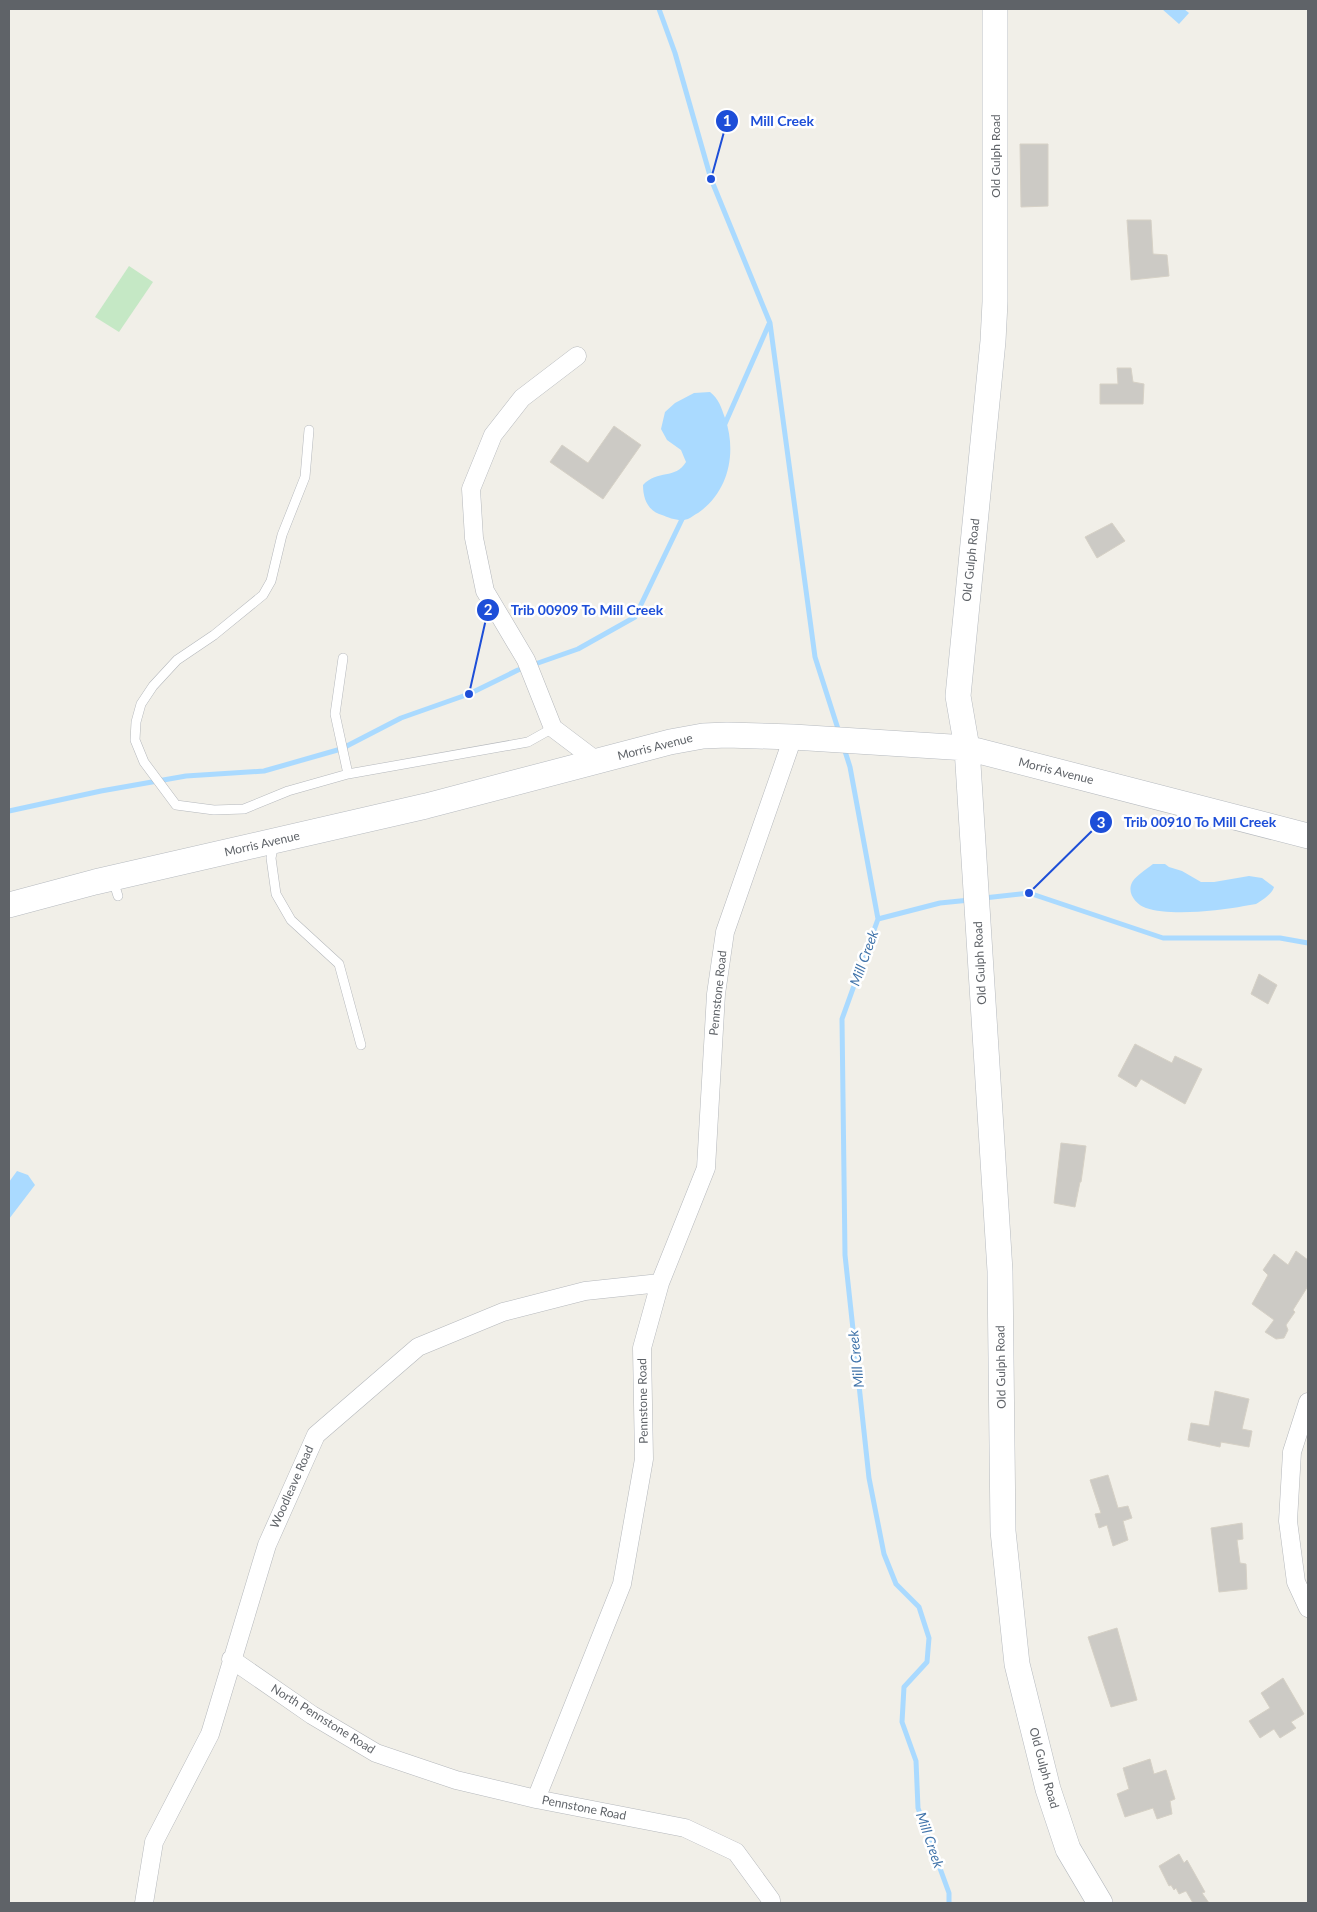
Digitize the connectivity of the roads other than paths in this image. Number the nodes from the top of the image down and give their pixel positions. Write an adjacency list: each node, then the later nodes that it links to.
1 (996, 9): 7 (street, Old Gulph Road)
2 (577, 356): 5 (street)
3 (309, 430): 9 (lane)
4 (343, 658): 9 (lane)
5 (553, 728): 8 (street); 9 (lane)
6 (793, 737): 7 (street, Morris Avenue); 8 (street, Morris Avenue); 14 (street, Pennstone Road)
7 (967, 748): 10 (street, Morris Avenue); 21 (street, Old Gulph Road)
8 (598, 762): 11 (street, Morris Avenue)
9 (348, 774)
10 (1308, 836)
11 (274, 841): 12 (street, Morris Avenue); 13 (lane)
12 (9, 905)
13 (361, 1045)
14 (660, 1283): 17 (street, Woodleave Road); 18 (street, Pennstone Road)
15 (1308, 1402): 16 (street)
16 (1308, 1608)
17 (231, 1660): 18 (street, North Pennstone Road); 19 (street, Woodleave Road)
18 (536, 1799): 20 (street, Pennstone Road)
19 (144, 1903)
20 (771, 1903)
21 (1100, 1903)

